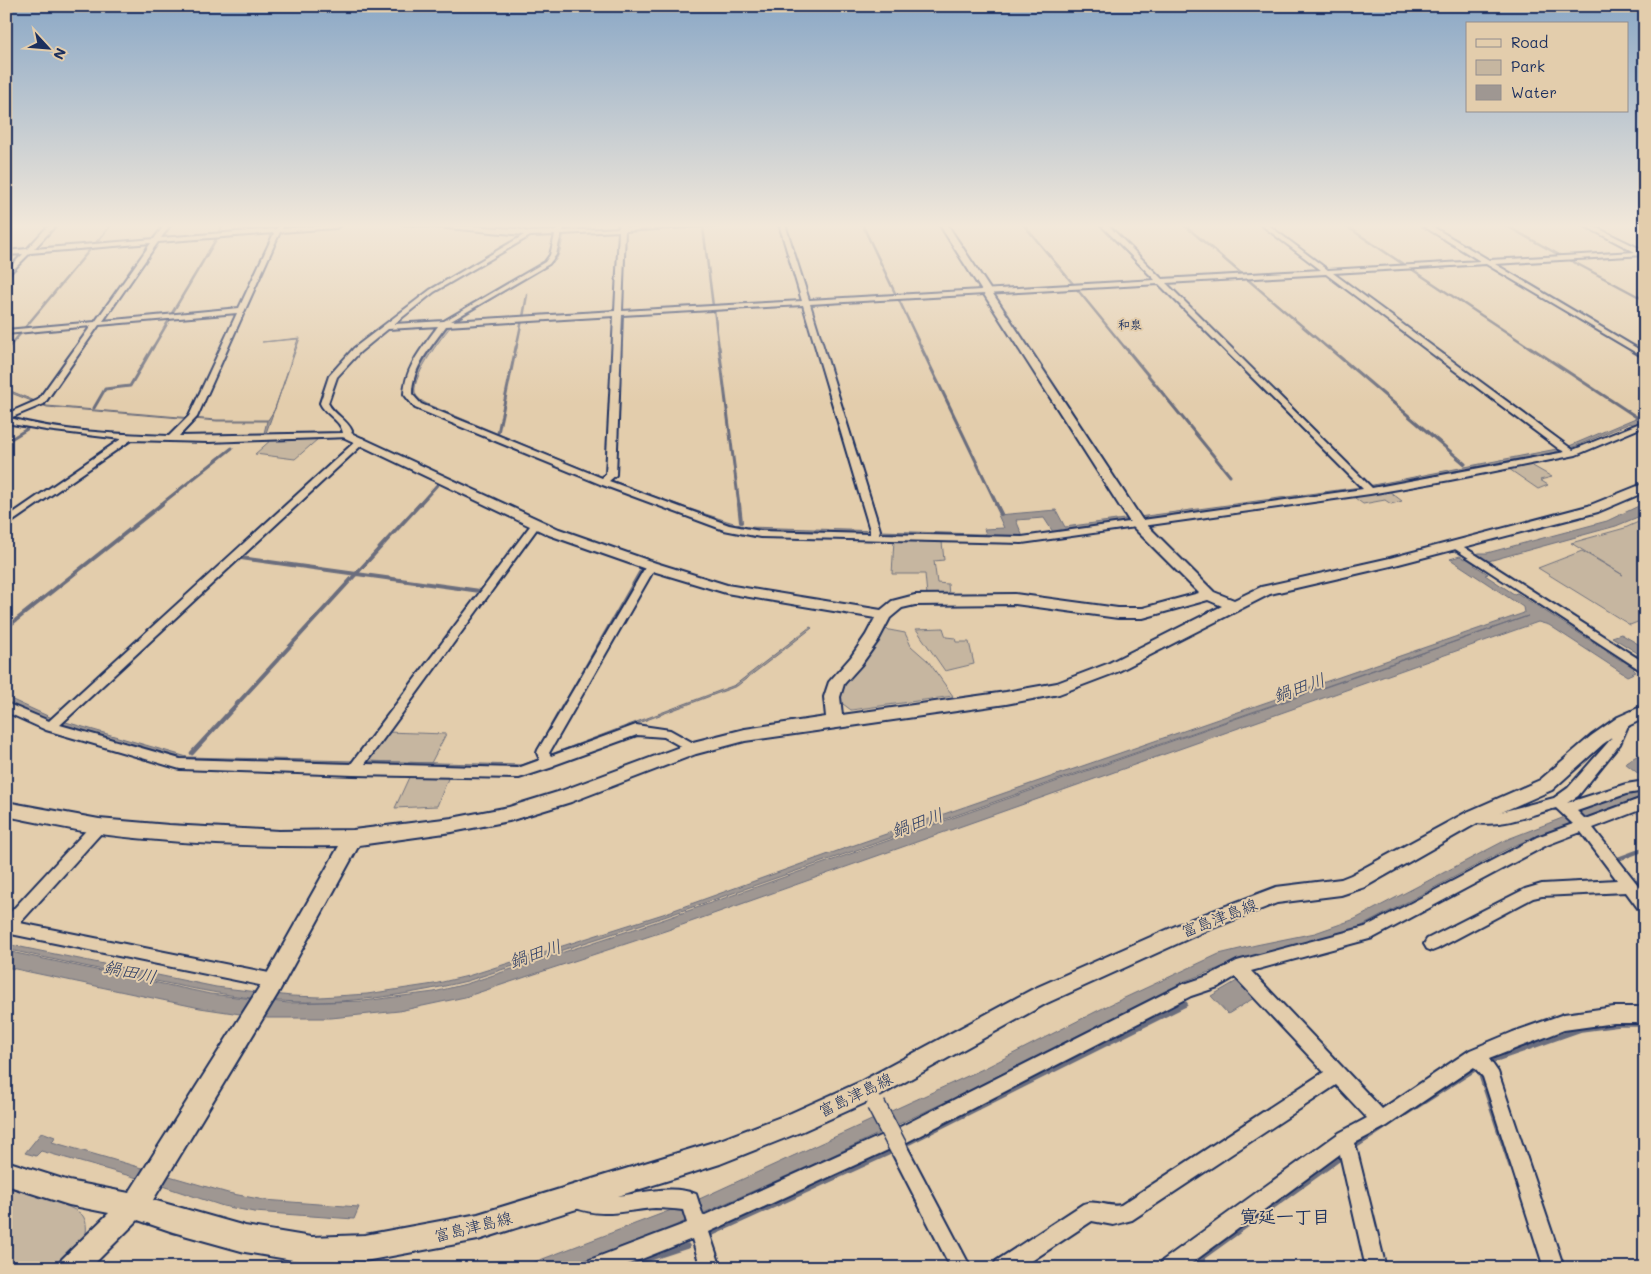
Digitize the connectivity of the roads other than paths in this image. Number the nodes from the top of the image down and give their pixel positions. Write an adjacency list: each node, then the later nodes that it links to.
1 (126, 283): 17 (street)
2 (254, 283): 14 (street)
3 (443, 283): 18 (street)
4 (510, 283): 16 (street)
5 (619, 283): 15 (street)
6 (800, 283): 13 (street)
7 (981, 283): 12 (street)
8 (1136, 283): 12 (street)
9 (1162, 283): 30 (street)
10 (1343, 283): 27 (street)
11 (1524, 283): 20 (street)
12 (986, 292): 13 (street); 31 (street)
13 (806, 302): 15 (street); 34 (street)
14 (242, 310): 17 (street); 25 (street)
15 (618, 313): 16 (street); 28 (street)
16 (449, 323): 18 (street); 28 (street)
17 (97, 324): 19 (street); 21 (street)
18 (387, 327): 23 (street)
19 (6, 332)
20 (1645, 356)
21 (6, 419): 24 (street)
22 (1642, 424): 27 (street)
23 (347, 435): 25 (street); 26 (street)
24 (128, 438): 25 (street); 32 (street)
25 (171, 439)
26 (361, 441): 33 (street); 45 (street)
27 (1568, 450): 30 (street)
28 (607, 479): 34 (street)
29 (1645, 487): 35 (street)
30 (1367, 488): 31 (street)
31 (1136, 521): 34 (street); 37 (street)
32 (6, 523)
33 (536, 524): 36 (street); 48 (street)
34 (875, 534)
35 (1461, 549): 38 (street); 40 (street)
36 (651, 566): 39 (street); 47 (street)
37 (1209, 595): 38 (street); 39 (street)
38 (1234, 606): 43 (street)
39 (884, 615): 43 (street)
40 (1644, 668)
41 (6, 707): 45 (street)
42 (1645, 711): 44 (street, 富島津島線)
43 (835, 721): 46 (street)
44 (1624, 721): 51 (street); 53 (street, 富島津島線)
45 (54, 723): 48 (street)
46 (693, 748): 47 (street); 56 (street)
47 (546, 759): 48 (street)
48 (357, 765)
49 (1645, 786): 51 (street)
50 (1645, 802): 54 (street)
51 (1564, 808): 53 (street); 54 (street)
52 (6, 809): 55 (street)
53 (1473, 817): 65 (street, 富島津島線)
54 (1583, 825): 57 (street); 60 (street)
55 (99, 826): 56 (street); 61 (street)
56 (353, 838): 61 (street)
57 (1629, 886): 58 (street); 59 (street)
58 (1645, 906)
59 (1432, 944)
60 (1237, 968): 64 (street); 71 (street)
61 (272, 984): 69 (street)
62 (1645, 1016): 63 (street)
63 (1476, 1056): 66 (street); 79 (street)
64 (1338, 1074): 66 (street); 76 (street)
65 (872, 1098): 70 (street, 富島津島線); 75 (street, bridge)
66 (1381, 1120): 67 (street)
67 (1345, 1139): 77 (street); 78 (street)
68 (6, 1172): 69 (street, 富島津島線)
69 (147, 1187): 70 (street, 富島津島線); 72 (street)
70 (573, 1198): 71 (street)
71 (696, 1224): 73 (street); 74 (street)
72 (71, 1268)
73 (594, 1268)
74 (711, 1268)
75 (960, 1268)
76 (1003, 1268)
77 (1169, 1268)
78 (1376, 1268)
79 (1554, 1268)

